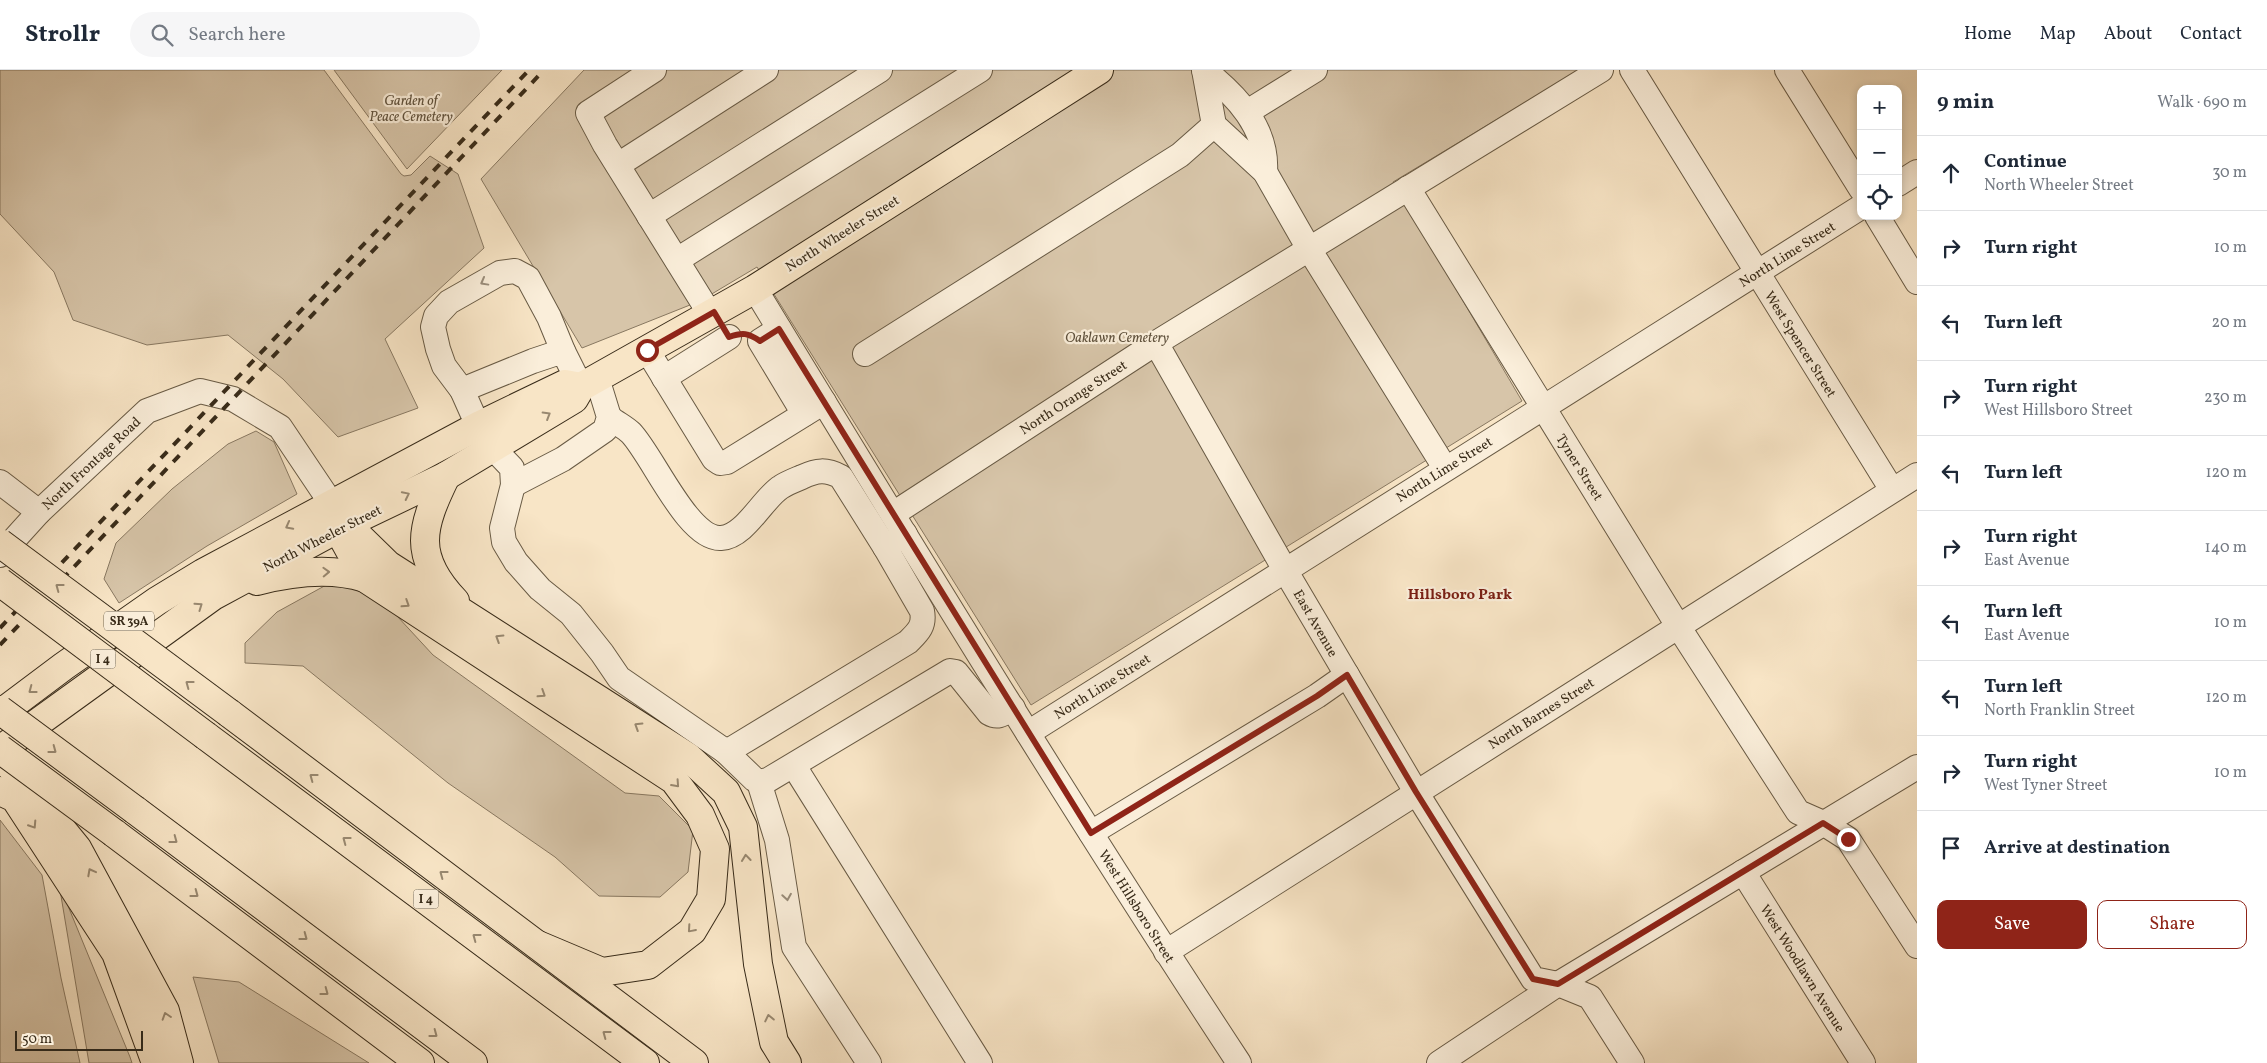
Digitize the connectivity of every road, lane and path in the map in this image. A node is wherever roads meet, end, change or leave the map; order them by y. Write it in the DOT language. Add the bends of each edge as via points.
graph roads {
  1 [pos="654,70"];
  2 [pos="766,70"];
  3 [pos="880,70"];
  4 [pos="980,70"];
  5 [pos="1099,70"];
  6 [pos="1204,70"];
  7 [pos="1315,70"];
  8 [pos="1601,70"];
  9 [pos="1632,70"];
  10 [pos="1787,70"];
  11 [pos="1251,118"];
  12 [pos="1214,125"];
  13 [pos="618,165"];
  14 [pos="1265,172"];
  15 [pos="1917,172"];
  16 [pos="1902,181"];
  17 [pos="1857,184"];
  18 [pos="1408,188"];
  19 [pos="1857,210"];
  20 [pos="650,216"];
  21 [pos="1879,220"];
  22 [pos="1309,249"];
  23 [pos="677,260"];
  24 [pos="1757,272"];
  25 [pos="1917,282"];
  26 [pos="754,289"];
  27 [pos="712,313"];
  28 [pos="769,335"];
  29 [pos="729,337"];
  30 [pos="1156,344"];
  31 [pos="647,350"];
  32 [pos="563,351"];
  33 [pos="865,354"];
  34 [pos="664,378"];
  35 [pos="595,380"];
  36 [pos="462,390"];
  37 [pos="824,402"];
  38 [pos="1543,406"];
  39 [pos="804,414"];
  40 [pos="609,417"];
  41 [pos="485,437"];
  42 [pos="1445,468"];
  43 [pos="1917,475"];
  44 [pos="446,476"];
  45 [pos="0,482"];
  46 [pos="513,485"];
  47 [pos="1892,490"];
  48 [pos="39,512"];
  49 [pos="339,514"];
  50 [pos="893,514"];
  51 [pos="905,534"];
  52 [pos="0,544"];
  53 [pos="885,547"];
  54 [pos="0,555"];
  55 [pos="1285,570"];
  56 [pos="366,578"];
  57 [pos="0,582"];
  58 [pos="226,588"];
  59 [pos="477,624"];
  60 [pos="1678,626"];
  61 [pos="1347,675"];
  62 [pos="1013,708"];
  63 [pos="0,710"];
  64 [pos="0,714"];
  65 [pos="1028,733"];
  66 [pos="0,751"];
  67 [pos="725,751"];
  68 [pos="794,766"];
  69 [pos="1917,766"];
  70 [pos="759,782"];
  71 [pos="5,790"];
  72 [pos="1416,792"];
  73 [pos="1823,823"];
  74 [pos="1091,833"];
  75 [pos="1743,872"];
  76 [pos="538,946"];
  77 [pos="1917,946"];
  78 [pos="1166,952"];
  79 [pos="1558,984"];
  80 [pos="156,1063"];
  81 [pos="180,1063"];
  82 [pos="420,1063"];
  83 [pos="473,1063"];
  84 [pos="645,1063"];
  85 [pos="694,1063"];
  86 [pos="787,1063"];
  87 [pos="868,1063"];
  88 [pos="980,1063"];
  89 [pos="1239,1063"];
  90 [pos="1439,1063"];
  91 [pos="1632,1063"];
  92 [pos="1863,1063"];
  1 -- 13 [label="street" via="588,113"];
  2 -- 13 [label="street"];
  3 -- 20 [label="street"];
  4 -- 23 [label="street"];
  5 -- 26 [label="main road, North Wheeler Street"];
  6 -- 11 [label="street" via="1230,91"];
  6 -- 12 [label="street"];
  7 -- 11 [label="street" via="1252,109"];
  8 -- 18 [label="street"];
  9 -- 24 [label="street, West Spencer Street"];
  10 -- 17 [label="street"];
  11 -- 14 [label="street" via="1266,157"];
  12 -- 14 [label="street"];
  12 -- 33 [label="street" via="1180,155"];
  13 -- 20 [label="street"];
  14 -- 22 [label="street"];
  15 -- 16 [label="street"];
  18 -- 22 [label="street, North Orange Street"];
  18 -- 38 [label="street, Tyner Street"];
  19 -- 24 [label="street, North Lime Street"];
  20 -- 23 [label="street"];
  21 -- 25 [label="street"];
  22 -- 30 [label="street, North Orange Street"];
  22 -- 42 [label="street"];
  23 -- 27 [label="street"];
  24 -- 38 [label="street, North Lime Street"];
  24 -- 47 [label="street, West Spencer Street"];
  26 -- 27 [label="main road, North Wheeler Street"];
  26 -- 28 [label="street, West Hillsboro Street"];
  27 -- 29 [label="street"];
  27 -- 31 [label="main road, North Wheeler Street"];
  28 -- 29 [label="street" via="741,333"];
  28 -- 37 [label="street, West Hillsboro Street"];
  28 -- 39 [label="street"];
  29 -- 34 [label="street"];
  30 -- 50 [label="street, North Orange Street"];
  30 -- 55 [label="street, East Avenue"];
  31 -- 34 [label="street"];
  31 -- 35 [label="main road, North Wheeler Street"];
  32 -- 35 [label="street"];
  32 -- 36 [label="street"];
  32 -- 36 [label="street, one-way" via="528,278 515,271 500,273 449,302 436,316 433,327 438,349 444,366"];
  34 -- 39 [label="street" via="714,459 720,463 727,462"];
  35 -- 40 [label="street"];
  35 -- 41 [label="main road, North Wheeler Street / SR 39A" via="574,399"];
  36 -- 41 [label="street"];
  37 -- 39 [label="street"];
  37 -- 50 [label="street, West Hillsboro Street"];
  38 -- 42 [label="street, North Lime Street"];
  38 -- 60 [label="street, Tyner Street"];
  40 -- 46 [label="street" via="605,430 542,471"];
  40 -- 53 [label="street" via="631,434 689,521 708,535 721,538 735,532 780,487 817,471 830,471 842,477"];
  41 -- 44 [label="main road, North Wheeler Street / SR 39A"];
  41 -- 46 [label="street" via="512,468"];
  41 -- 49 [label="main road, North Wheeler Street / SR 39A"];
  42 -- 55 [label="street, North Lime Street"];
  43 -- 47 [label="street, North Barnes Street"];
  49 -- 44 [label="main road, North Wheeler Street / SR 39A, one-way"];
  44 -- 59 [label="main road" via="430,508 425,531 426,550 439,584"];
  45 -- 48 [label="street"];
  46 -- 67 [label="street" via="502,528 504,542 516,562 540,589 571,614 619,678"];
  47 -- 60 [label="street, North Barnes Street"];
  48 -- 49 [label="street, North Frontage Road" via="147,411 200,391 233,399 280,427"];
  48 -- 54 [label="street, North Frontage Road"];
  49 -- 56 [label="main road" via="343,538"];
  49 -- 58 [label="main road, North Wheeler Street / SR 39A"];
  49 -- 59 [label="main road" via="388,565"];
  49 -- 64 [label="main road, North Wheeler Street / SR 39A, one-way" via="195,578 157,601"];
  50 -- 51 [label="street, West Hillsboro Street"];
  51 -- 53 [label="street"];
  51 -- 62 [label="street, West Hillsboro Street"];
  76 -- 52 [label="main road, one-way, bridge"];
  53 -- 67 [label="street" via="922,611 922,629 908,642"];
  55 -- 61 [label="street, East Avenue"];
  55 -- 65 [label="street, North Lime Street"];
  58 -- 56 [label="main road, one-way" via="298,573 342,571"];
  56 -- 76 [label="main road, one-way" via="674,780 700,815 715,849 711,899 692,931 648,965 602,972"];
  84 -- 57 [label="main road, I 4, one-way, bridge"];
  66 -- 58 [label="main road, North Wheeler Street / SR 39A, one-way"];
  86 -- 59 [label="main road, one-way" via="774,1042 758,964 743,827 726,792 688,757"];
  60 -- 72 [label="street, North Barnes Street"];
  60 -- 73 [label="street, Tyner Street" via="1798,812"];
  61 -- 72 [label="street, East Avenue"];
  61 -- 74 [label="street"];
  62 -- 65 [label="street, West Hillsboro Street"];
  62 -- 68 [label="street" via="994,716 956,672 950,671"];
  63 -- 83 [label="main road, one-way, bridge"];
  65 -- 74 [label="street, West Hillsboro Street"];
  81 -- 66 [label="main road, one-way" via="165,1011 77,848"];
  66 -- 82 [label="main road, one-way, bridge"];
  67 -- 70 [label="street"];
  68 -- 70 [label="street"];
  68 -- 88 [label="street"];
  69 -- 73 [label="street"];
  70 -- 87 [label="street, one-way" via="777,840 794,947"];
  71 -- 80 [label="main road, one-way" via="116,953"];
  72 -- 78 [label="street, North Barnes Street"];
  72 -- 79 [label="street, East Avenue" via="1533,979"];
  73 -- 75 [label="street"];
  73 -- 77 [label="street, Tyner Street" via="1848,839"];
  74 -- 78 [label="street, West Hillsboro Street"];
  75 -- 79 [label="street"];
  75 -- 92 [label="street, West Woodlawn Avenue"];
  76 -- 85 [label="main road"];
  78 -- 89 [label="street, West Hillsboro Street"];
  79 -- 90 [label="street"];
  79 -- 91 [label="street, East Avenue" via="1590,997"];
}
